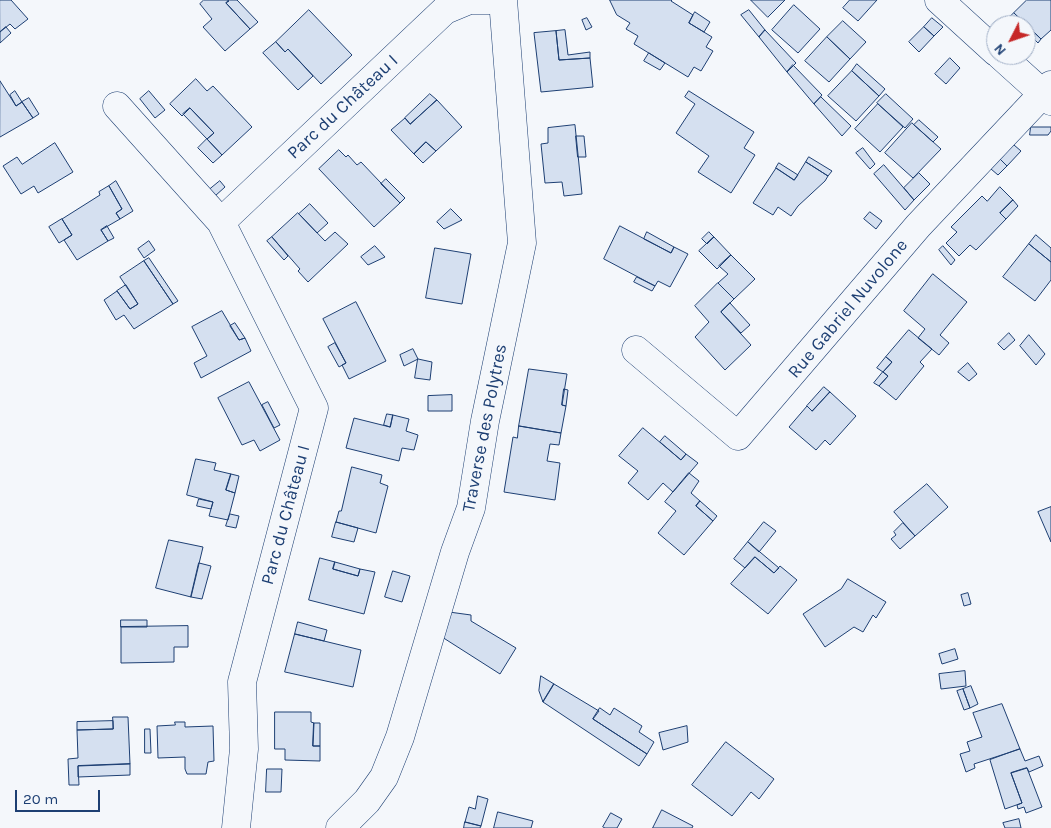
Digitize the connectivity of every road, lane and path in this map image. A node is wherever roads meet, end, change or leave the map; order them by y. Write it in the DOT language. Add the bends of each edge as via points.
graph roads {
  1 [pos="469,0"];
  2 [pos="496,0"];
  3 [pos="503,0"];
  4 [pos="939,0"];
  5 [pos="986,43"];
  6 [pos="1012,65"];
  7 [pos="1048,94"];
  8 [pos="117,106"];
  9 [pos="221,222"];
  10 [pos="636,350"];
  11 [pos="236,828"];
  12 [pos="340,828"];
  1 -- 2 [label="street"];
  1 -- 9 [label="street, Parc du Château I" via="445,10"];
  3 -- 12 [label="street, Traverse des Polytres" via="522,243 485,421 471,508 400,737 384,777 367,801"];
  4 -- 5 [label="street"];
  6 -- 7 [label="street"];
  7 -- 10 [label="street, Rue Gabriel Nuvolone" via="918,226 738,436"];
  8 -- 9 [label="street, Parc du Château I"];
  9 -- 11 [label="street, Parc du Château I" via="314,408 242,682 244,748"];
}
